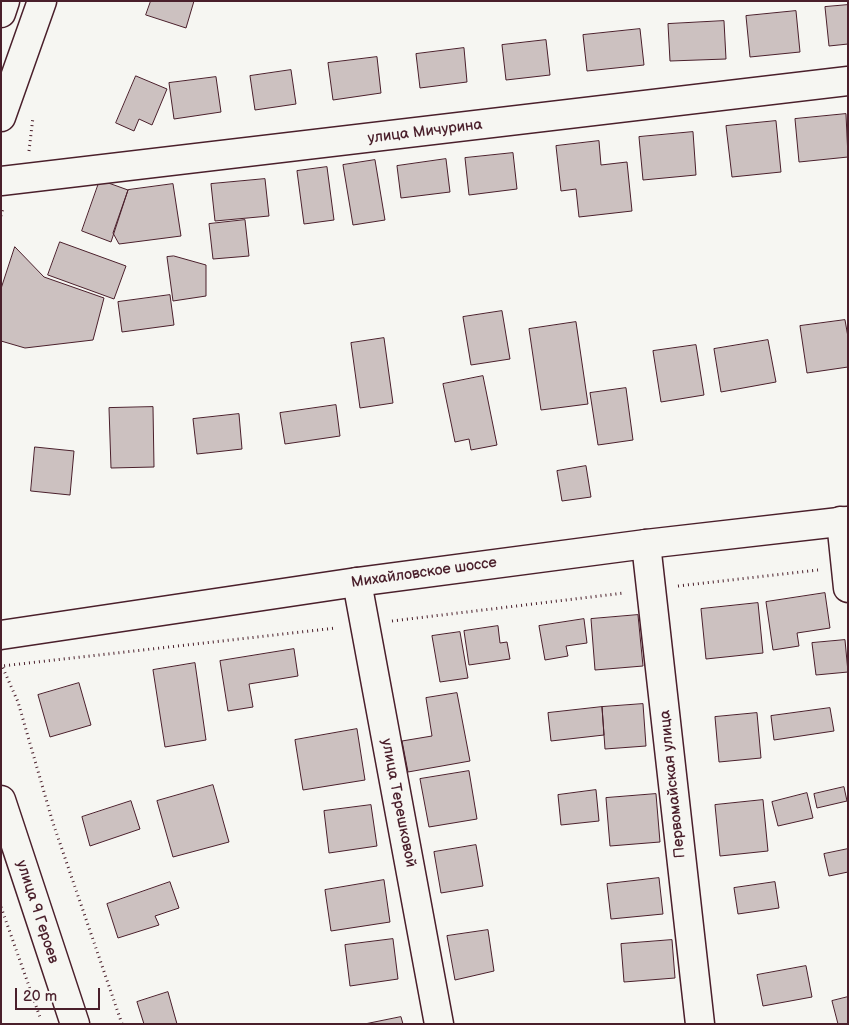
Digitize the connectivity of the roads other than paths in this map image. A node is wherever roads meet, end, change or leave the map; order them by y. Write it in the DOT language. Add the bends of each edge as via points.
graph roads {
  1 [pos="5,1"];
  2 [pos="42,1"];
  3 [pos="1,13"];
  4 [pos="848,81"];
  5 [pos="1,117"];
  6 [pos="11,180"];
  7 [pos="844,521"];
  8 [pos="646,544"];
  9 [pos="847,577"];
  10 [pos="357,582"];
  11 [pos="1,635"];
  12 [pos="1,800"];
  13 [pos="75,1024"];
  14 [pos="439,1024"];
  15 [pos="700,1024"];
  1 -- 3 [label="street"];
  2 -- 5 [label="street"];
  4 -- 6 [label="street, улица Мичурина"];
  7 -- 8 [label="street, Михайловское шоссе"];
  7 -- 9 [label="street"];
  8 -- 10 [label="street, Михайловское шоссе"];
  8 -- 15 [label="street, Первомайская улица"];
  10 -- 11 [label="street, Михайловское шоссе"];
  10 -- 14 [label="street, улица Терешковой"];
  12 -- 13 [label="street, улица 9 Героев"];
}
